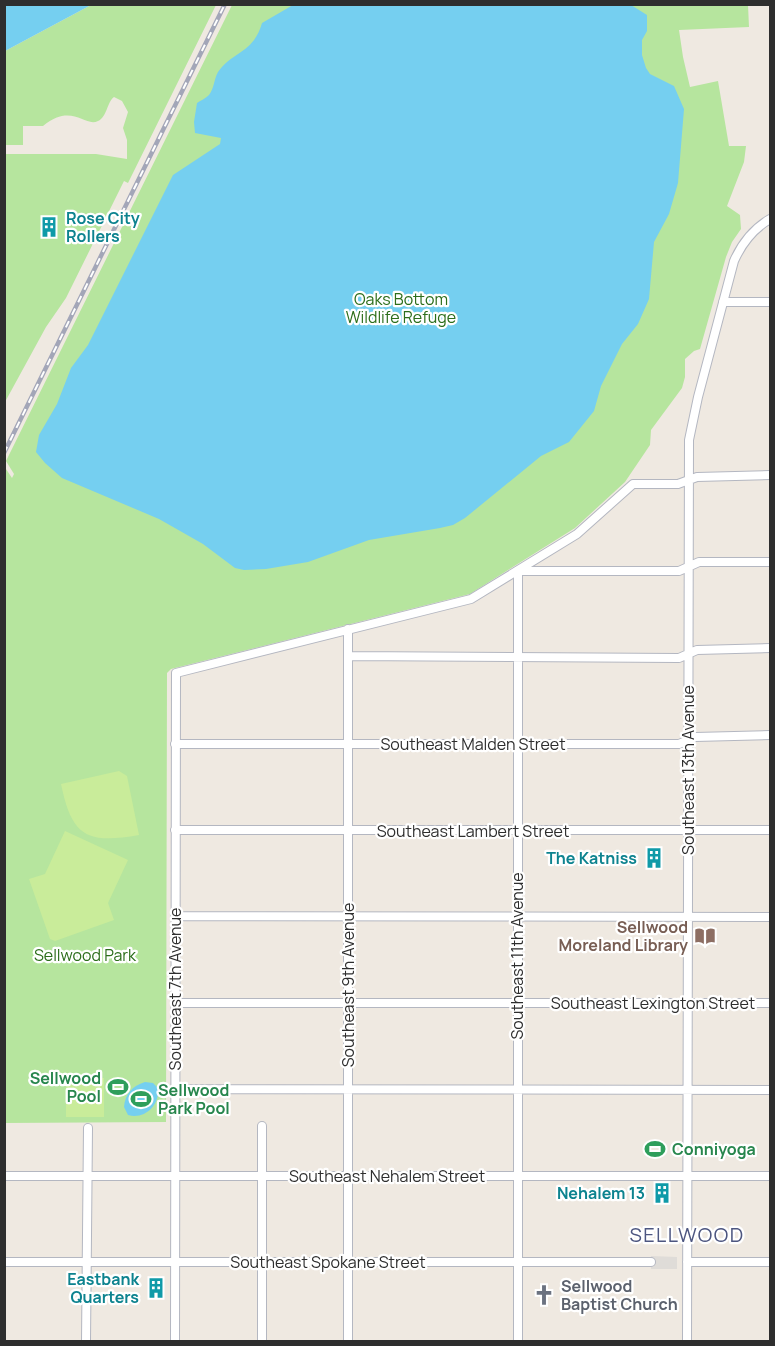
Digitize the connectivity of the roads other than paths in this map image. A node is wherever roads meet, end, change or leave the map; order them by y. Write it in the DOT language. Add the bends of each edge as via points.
graph roads {
  1 [pos="771,219"];
  2 [pos="723,302"];
  3 [pos="771,302"];
  4 [pos="771,475"];
  5 [pos="688,481"];
  6 [pos="771,562"];
  7 [pos="688,567"];
  8 [pos="518,570"];
  9 [pos="348,629"];
  10 [pos="771,648"];
  11 [pos="688,654"];
  12 [pos="348,656"];
  13 [pos="518,657"];
  14 [pos="771,735"];
  15 [pos="688,740"];
  16 [pos="175,744"];
  17 [pos="348,744"];
  18 [pos="517,744"];
  19 [pos="175,830"];
  20 [pos="348,830"];
  21 [pos="771,830"];
  22 [pos="517,831"];
  23 [pos="688,831"];
  24 [pos="175,916"];
  25 [pos="348,916"];
  26 [pos="517,916"];
  27 [pos="687,917"];
  28 [pos="771,917"];
  29 [pos="175,1003"];
  30 [pos="349,1003"];
  31 [pos="518,1003"];
  32 [pos="771,1003"];
  33 [pos="687,1004"];
  34 [pos="175,1089"];
  35 [pos="348,1089"];
  36 [pos="516,1089"];
  37 [pos="687,1090"];
  38 [pos="771,1090"];
  39 [pos="262,1126"];
  40 [pos="88,1128"];
  41 [pos="175,1175"];
  42 [pos="4,1176"];
  43 [pos="88,1176"];
  44 [pos="262,1176"];
  45 [pos="348,1176"];
  46 [pos="517,1176"];
  47 [pos="687,1176"];
  48 [pos="771,1176"];
  49 [pos="4,1262"];
  50 [pos="88,1262"];
  51 [pos="175,1262"];
  52 [pos="261,1262"];
  53 [pos="347,1262"];
  54 [pos="517,1262"];
  55 [pos="651,1262"];
  56 [pos="687,1262"];
  57 [pos="771,1262"];
  58 [pos="86,1341"];
  59 [pos="175,1341"];
  60 [pos="262,1341"];
  61 [pos="348,1341"];
  62 [pos="518,1341"];
  63 [pos="687,1341"];
  1 -- 2 [label="street, Southeast 13th Avenue" via="759,225 740,249"];
  2 -- 3 [label="street"];
  2 -- 5 [label="street, Southeast 13th Avenue" via="692,420"];
  4 -- 5 [label="street" via="697,477"];
  5 -- 7 [label="street, Southeast 13th Avenue"];
  5 -- 8 [label="street" via="632,485 577,534"];
  6 -- 7 [label="street" via="699,562"];
  7 -- 8 [label="street" via="679,571"];
  7 -- 11 [label="street, Southeast 13th Avenue"];
  8 -- 9 [label="street" via="471,599"];
  8 -- 13 [label="street, Southeast 11th Avenue"];
  9 -- 12 [label="street, Southeast 9th Avenue"];
  9 -- 16 [label="street, Southeast 7th Avenue" via="176,673"];
  10 -- 11 [label="street" via="697,650"];
  11 -- 13 [label="street" via="679,658"];
  11 -- 15 [label="street, Southeast 13th Avenue"];
  12 -- 13 [label="street"];
  12 -- 17 [label="street, Southeast 9th Avenue"];
  13 -- 18 [label="street, Southeast 11th Avenue"];
  14 -- 15 [label="street, Southeast Malden Street"];
  15 -- 18 [label="street, Southeast Malden Street" via="679,744"];
  15 -- 23 [label="street, Southeast 13th Avenue"];
  16 -- 17 [label="street, Southeast Malden Street"];
  16 -- 19 [label="street, Southeast 7th Avenue"];
  17 -- 18 [label="street, Southeast Malden Street"];
  17 -- 20 [label="street, Southeast 9th Avenue"];
  18 -- 22 [label="street, Southeast 11th Avenue"];
  19 -- 20 [label="street, Southeast Lambert Street"];
  19 -- 24 [label="street, Southeast 7th Avenue"];
  20 -- 22 [label="street, Southeast Lambert Street"];
  20 -- 25 [label="street, Southeast 9th Avenue"];
  21 -- 23 [label="street, Southeast Lambert Street"];
  22 -- 23 [label="street, Southeast Lambert Street"];
  22 -- 26 [label="street, Southeast 11th Avenue"];
  23 -- 27 [label="street, Southeast 13th Avenue"];
  24 -- 25 [label="street"];
  24 -- 29 [label="street, Southeast 7th Avenue"];
  25 -- 26 [label="street"];
  25 -- 30 [label="street, Southeast 9th Avenue"];
  26 -- 27 [label="street"];
  26 -- 31 [label="street, Southeast 11th Avenue"];
  27 -- 28 [label="street"];
  27 -- 33 [label="street, Southeast 13th Avenue"];
  29 -- 30 [label="street, Southeast Lexington Street"];
  29 -- 34 [label="street, Southeast 7th Avenue"];
  30 -- 31 [label="street, Southeast Lexington Street"];
  30 -- 35 [label="street, Southeast 9th Avenue"];
  31 -- 33 [label="street, Southeast Lexington Street"];
  31 -- 36 [label="street, Southeast 11th Avenue"];
  32 -- 33 [label="street, Southeast Lexington Street"];
  33 -- 37 [label="street, Southeast 13th Avenue"];
  34 -- 35 [label="street"];
  34 -- 41 [label="street, Southeast 7th Avenue"];
  35 -- 36 [label="street"];
  35 -- 45 [label="street, Southeast 9th Avenue"];
  36 -- 37 [label="street"];
  36 -- 46 [label="street, Southeast 11th Avenue"];
  37 -- 38 [label="street"];
  37 -- 47 [label="street, Southeast 13th Avenue"];
  39 -- 44 [label="street"];
  40 -- 43 [label="street"];
  41 -- 43 [label="street, Southeast Nehalem Street"];
  41 -- 44 [label="street, Southeast Nehalem Street"];
  41 -- 51 [label="street, Southeast 7th Avenue"];
  42 -- 43 [label="street, Southeast Nehalem Street"];
  43 -- 50 [label="street"];
  44 -- 45 [label="street, Southeast Nehalem Street"];
  44 -- 52 [label="street"];
  45 -- 46 [label="street, Southeast Nehalem Street"];
  45 -- 53 [label="street, Southeast 9th Avenue"];
  46 -- 47 [label="street, Southeast Nehalem Street"];
  46 -- 54 [label="street, Southeast 11th Avenue"];
  47 -- 48 [label="street, Southeast Nehalem Street"];
  47 -- 56 [label="street, Southeast 13th Avenue"];
  49 -- 50 [label="street, Southeast Spokane Street"];
  50 -- 51 [label="street, Southeast Spokane Street"];
  50 -- 58 [label="street"];
  51 -- 52 [label="street, Southeast Spokane Street"];
  51 -- 59 [label="street, Southeast 7th Avenue"];
  52 -- 53 [label="street, Southeast Spokane Street"];
  52 -- 60 [label="street"];
  53 -- 54 [label="street, Southeast Spokane Street"];
  53 -- 61 [label="street, Southeast 9th Avenue"];
  54 -- 55 [label="street, Southeast Spokane Street"];
  54 -- 62 [label="street, Southeast 11th Avenue"];
  56 -- 57 [label="street"];
  56 -- 63 [label="street, Southeast 13th Avenue"];
}
